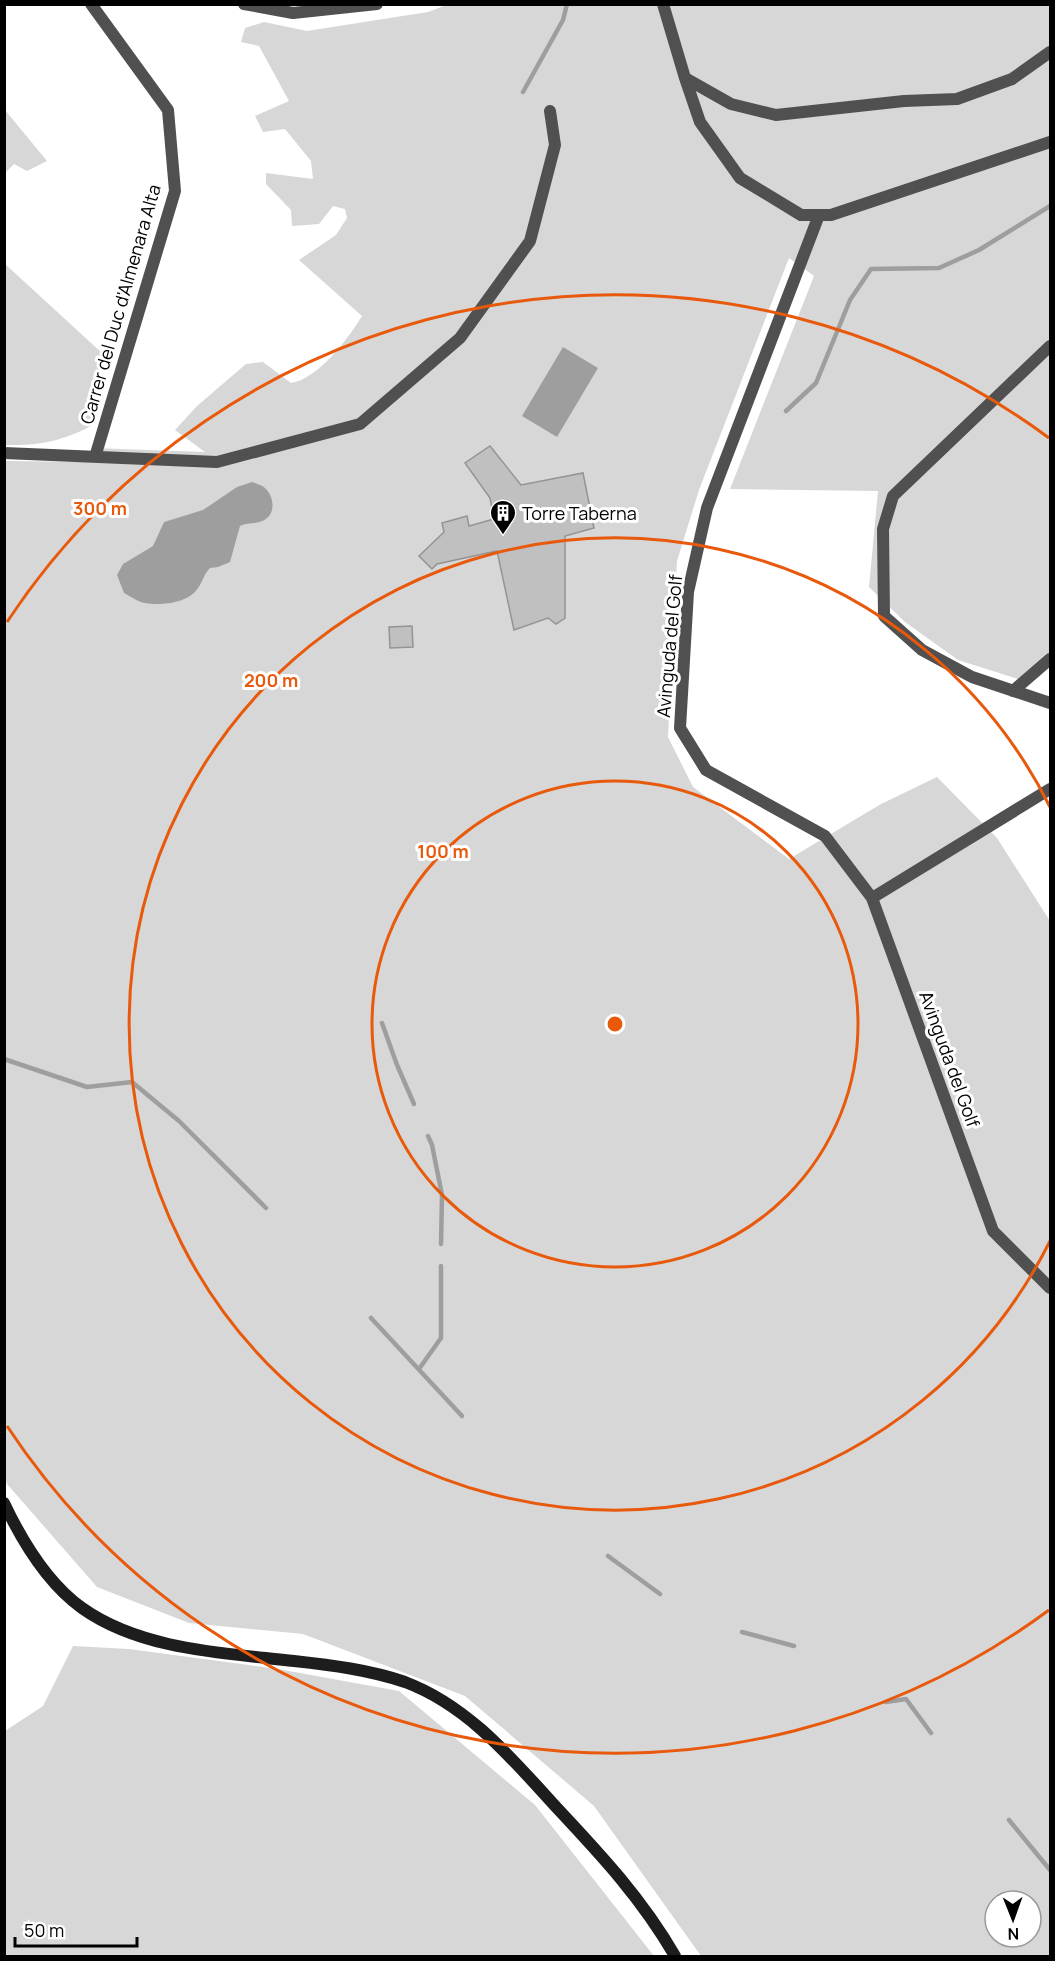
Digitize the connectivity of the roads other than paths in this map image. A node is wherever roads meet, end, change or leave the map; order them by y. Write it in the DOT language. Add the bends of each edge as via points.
graph roads {
  1 [pos="91,4"];
  2 [pos="244,4"];
  3 [pos="377,4"];
  4 [pos="663,4"];
  5 [pos="1050,52"];
  6 [pos="685,78"];
  7 [pos="550,111"];
  8 [pos="1050,142"];
  9 [pos="819,215"];
  10 [pos="1050,346"];
  11 [pos="4,453"];
  12 [pos="95,457"];
  13 [pos="1050,659"];
  14 [pos="1013,691"];
  15 [pos="1050,703"];
  16 [pos="1050,789"];
  17 [pos="872,898"];
  18 [pos="1050,1288"];
  19 [pos="4,1503"];
  20 [pos="675,1956"];
  1 -- 12 [label="street, Carrer del Duc d'Almenara Alta" via="168,110 175,191"];
  2 -- 3 [label="street" via="293,13"];
  4 -- 6 [label="street"];
  5 -- 6 [label="street" via="1012,79 957,99 776,115 731,104"];
  6 -- 9 [label="street" via="700,122 740,178 801,215"];
  7 -- 12 [label="street" via="555,145 530,241 460,338 360,424 217,462"];
  8 -- 9 [label="street" via="831,215"];
  9 -- 17 [label="street, Avinguda del Golf" via="707,508 688,592 680,728 706,770 825,836"];
  10 -- 14 [label="street" via="893,496 883,529 884,616 922,650 972,677"];
  11 -- 12 [label="street"];
  13 -- 14 [label="street"];
  14 -- 15 [label="street"];
  16 -- 17 [label="street"];
  17 -- 18 [label="street, Avinguda del Golf" via="993,1231"];
  19 -- 20 [label="main road" via="54,1581 80,1607 131,1635 175,1645 372,1673 427,1693 476,1724 630,1888"];
}
